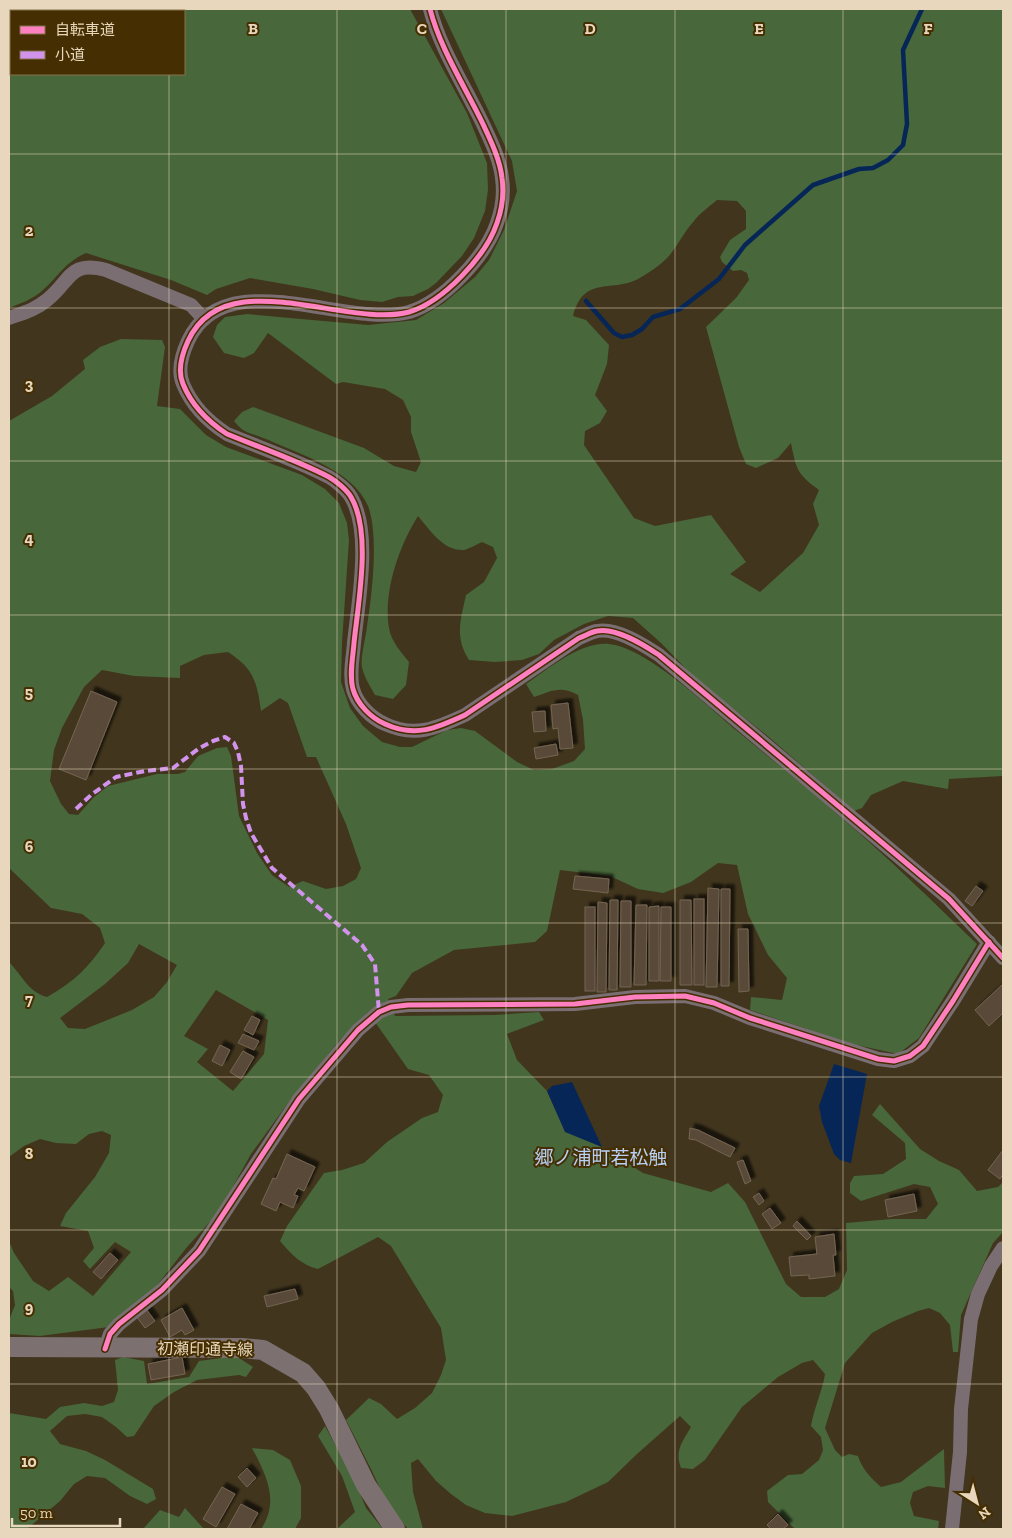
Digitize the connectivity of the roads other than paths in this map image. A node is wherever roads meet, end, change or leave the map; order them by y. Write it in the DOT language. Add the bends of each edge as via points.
graph roads {
  1 [pos="430,9"];
  2 [pos="9,318"];
  3 [pos="204,318"];
  4 [pos="989,942"];
  5 [pos="1003,958"];
  6 [pos="1003,1248"];
  7 [pos="9,1347"];
  8 [pos="105,1349"];
  9 [pos="395,1529"];
  10 [pos="952,1529"];
  1 -- 3 [label="street" via="435,29 488,135 502,178 503,198 487,245 465,273 438,297 411,311 390,315 357,313 272,301 249,301 228,304"];
  2 -- 3 [label="street" via="33,311 49,299 73,272 94,266 192,305"];
  3 -- 4 [label="street" via="182,354 181,380 196,408 227,434 330,478 350,494 357,508 362,526 362,568 352,668 353,689 374,719 408,732 438,727 465,715 579,638 598,630 628,637 659,655 838,806 949,900"];
  4 -- 5 [label="street"];
  4 -- 8 [label="street" via="923,1046 910,1056 894,1061 878,1059 685,996 635,997 575,1004 408,1005 378,1012 358,1030 299,1099 199,1251 162,1290 118,1324"];
  6 -- 10 [label="street" via="978,1294 971,1319"];
  7 -- 8 [label="main road, 初瀬印通寺線"];
  8 -- 9 [label="main road, 初瀬印通寺線" via="262,1350 303,1373 329,1409 366,1485"];
}
